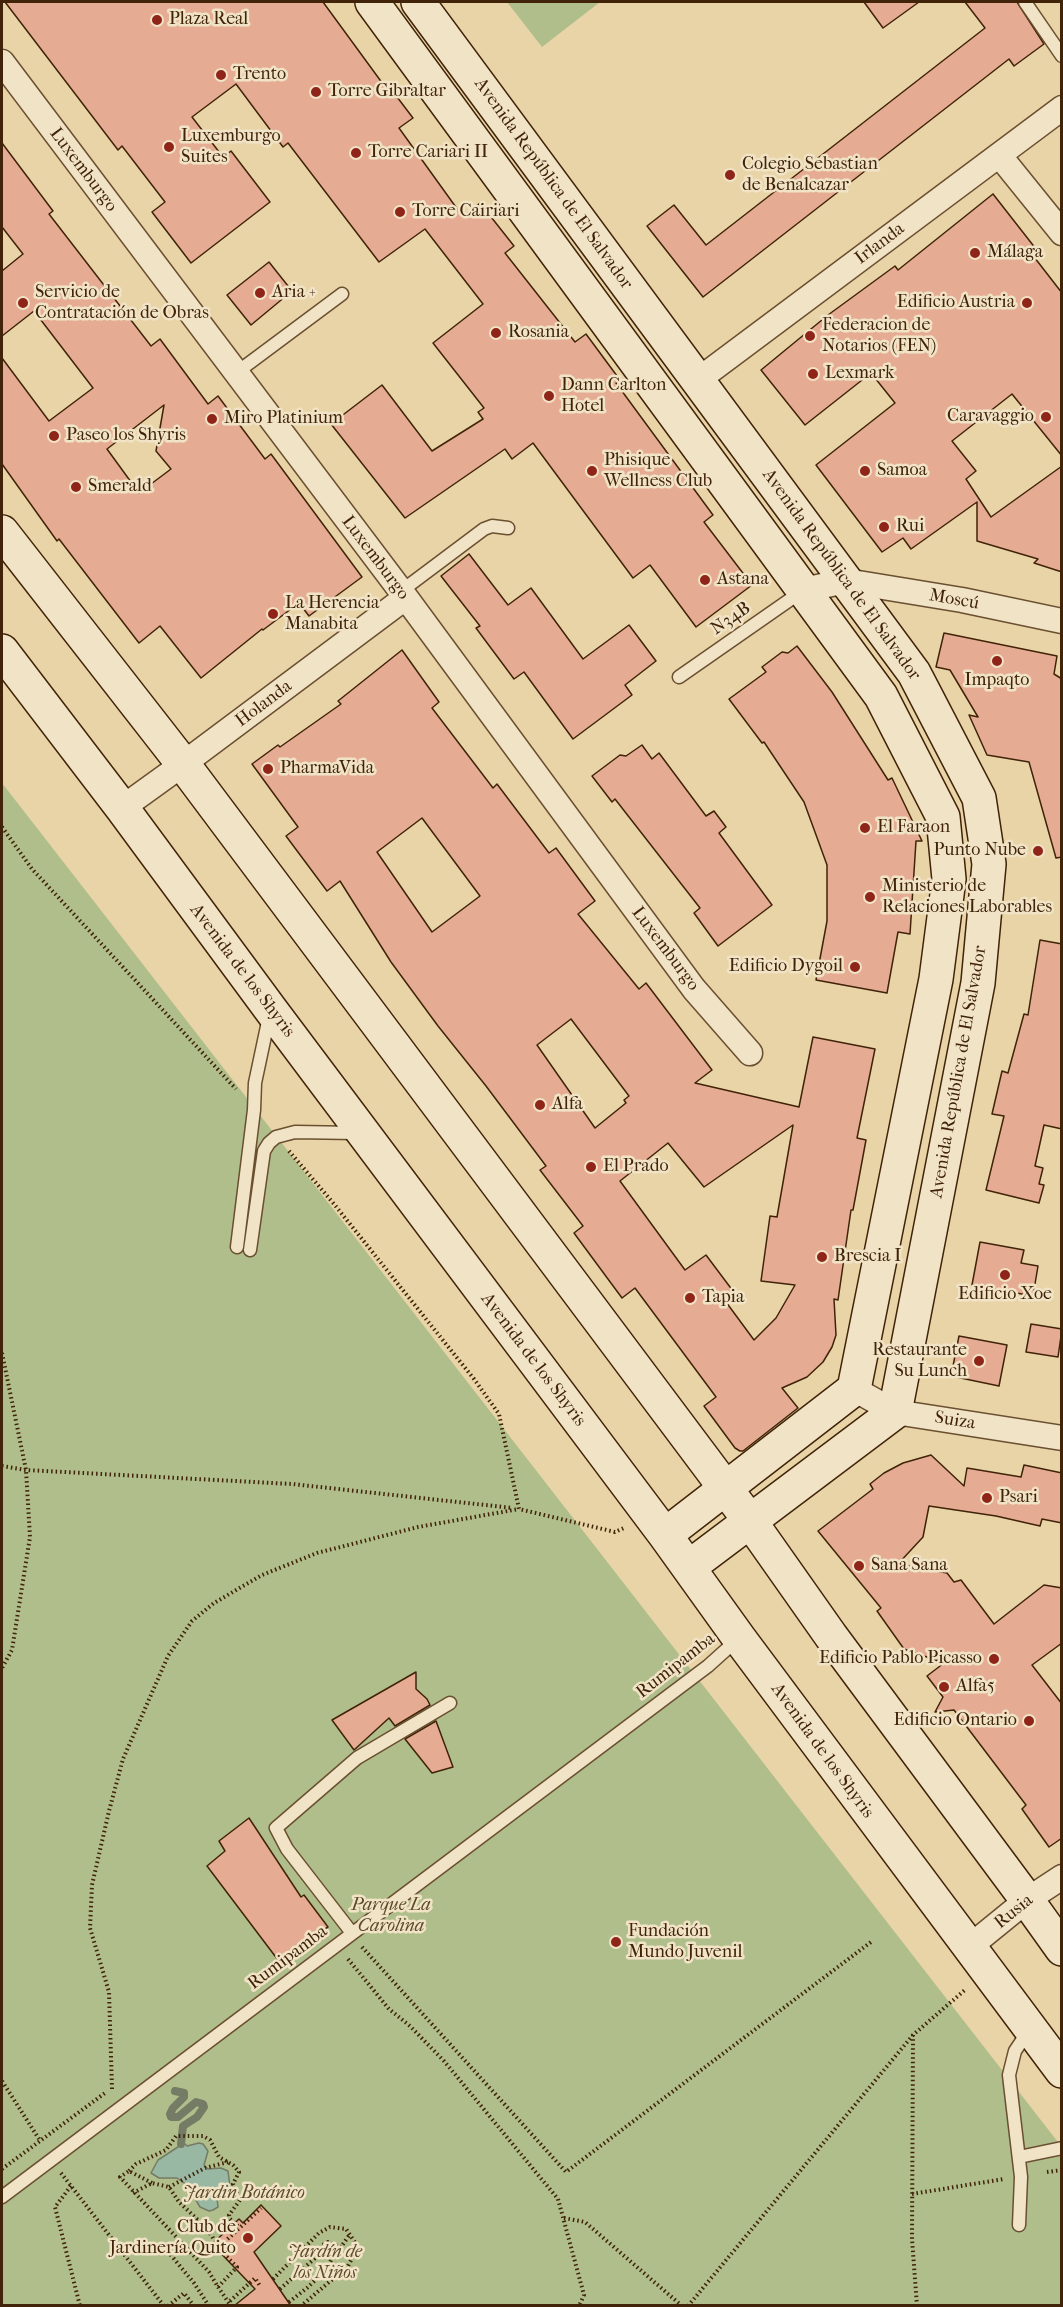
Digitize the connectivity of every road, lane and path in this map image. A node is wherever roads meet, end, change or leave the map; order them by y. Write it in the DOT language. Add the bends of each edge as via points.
graph roads {
  1 [pos="372,2"];
  2 [pos="418,2"];
  3 [pos="1025,2"];
  4 [pos="1062,56"];
  5 [pos="2,63"];
  6 [pos="1062,108"];
  7 [pos="999,155"];
  8 [pos="1062,233"];
  9 [pos="342,294"];
  10 [pos="236,373"];
  11 [pos="698,380"];
  12 [pos="508,528"];
  13 [pos="2,532"];
  14 [pos="846,581"];
  15 [pos="803,590"];
  16 [pos="403,595"];
  17 [pos="1062,621"];
  18 [pos="2,651"];
  19 [pos="679,677"];
  20 [pos="183,764"];
  21 [pos="122,808"];
  22 [pos="2,827"];
  23 [pos="271,1010"];
  24 [pos="750,1053"];
  25 [pos="238,1092"];
  26 [pos="364,1134"];
  27 [pos="276,1137"];
  28 [pos="237,1247"];
  29 [pos="250,1250"];
  30 [pos="2,1353"];
  31 [pos="854,1389"];
  32 [pos="896,1412"];
  33 [pos="1062,1438"];
  34 [pos="2,1466"];
  35 [pos="26,1470"];
  36 [pos="724,1489"];
  37 [pos="519,1509"];
  38 [pos="750,1521"];
  39 [pos="627,1526"];
  40 [pos="665,1535"];
  41 [pos="689,1567"];
  42 [pos="739,1638"];
  43 [pos="2,1668"];
  44 [pos="450,1703"];
  45 [pos="1062,1877"];
  46 [pos="1027,1900"];
  47 [pos="352,1933"];
  48 [pos="871,1942"];
  49 [pos="336,1945"];
  50 [pos="360,1945"];
  51 [pos="968,1948"];
  52 [pos="1062,1949"];
  53 [pos="966,1989"];
  54 [pos="1030,2029"];
  55 [pos="913,2035"];
  56 [pos="1062,2071"];
  57 [pos="2,2081"];
  58 [pos="111,2089"];
  59 [pos="1062,2148"];
  60 [pos="1019,2157"];
  61 [pos="51,2160"];
  62 [pos="228,2162"];
  63 [pos="129,2171"];
  64 [pos="1009,2178"];
  65 [pos="152,2183"];
  66 [pos="71,2186"];
  67 [pos="169,2187"];
  68 [pos="133,2193"];
  69 [pos="912,2194"];
  70 [pos="2,2197"];
  71 [pos="261,2208"];
  72 [pos="564,2218"];
  73 [pos="199,2221"];
  74 [pos="1019,2225"];
  75 [pos="240,2228"];
  76 [pos="186,2229"];
  77 [pos="350,2234"];
  78 [pos="184,2244"];
  79 [pos="218,2248"];
  80 [pos="321,2253"];
  81 [pos="273,2279"];
  82 [pos="260,2286"];
  83 [pos="218,2287"];
  84 [pos="280,2289"];
  85 [pos="289,2302"];
  86 [pos="231,2303"];
  87 [pos="80,2306"];
  88 [pos="166,2306"];
  89 [pos="194,2306"];
  90 [pos="209,2306"];
  91 [pos="301,2306"];
  92 [pos="579,2306"];
  93 [pos="682,2306"];
  94 [pos="688,2306"];
  95 [pos="917,2306"];
  1 -- 15 [label="street, Avenida República de El Salvador"];
  2 -- 11 [label="street, Avenida República de El Salvador"];
  3 -- 4 [label="lane"];
  5 -- 10 [label="street, Luxemburgo"];
  6 -- 7 [label="street, Irlanda"];
  7 -- 8 [label="street"];
  7 -- 11 [label="street, Irlanda"];
  9 -- 10 [label="lane"];
  10 -- 16 [label="street, Luxemburgo"];
  11 -- 14 [label="street, Avenida República de El Salvador"];
  12 -- 16 [label="lane" via="492,526 484,530"];
  13 -- 20 [label="street"];
  14 -- 15 [label="street"];
  14 -- 17 [label="street, Moscú"];
  14 -- 32 [label="street, Avenida República de El Salvador" via="914,673 979,798 989,864 978,983"];
  15 -- 19 [label="lane, N34B"];
  15 -- 31 [label="street, Avenida República de El Salvador" via="881,696 943,817 949,879 936,979"];
  16 -- 20 [label="street, Holanda"];
  16 -- 24 [label="street, Luxemburgo" via="694,989"];
  18 -- 21 [label="street, Avenida de los Shyris"];
  20 -- 21 [label="street, Holanda"];
  20 -- 36 [label="street"];
  21 -- 23 [label="street, Avenida de los Shyris"];
  22 -- 25 [label="path" via="32,870"];
  23 -- 26 [label="street, Avenida de los Shyris"];
  23 -- 28 [label="lane" via="255,1083"];
  26 -- 27 [label="lane" via="315,1131"];
  26 -- 40 [label="street, Avenida de los Shyris"];
  27 -- 29 [label="lane" via="264,1151"];
  27 -- 37 [label="path" via="334,1204 499,1414"];
  30 -- 35 [label="path"];
  31 -- 32 [label="street, Suiza"];
  31 -- 36 [label="street"];
  32 -- 33 [label="street, Suiza"];
  32 -- 38 [label="street"];
  34 -- 35 [label="path"];
  35 -- 37 [label="path" via="292,1484"];
  35 -- 43 [label="path" via="30,1537 12,1650"];
  36 -- 38 [label="street"];
  36 -- 40 [label="street"];
  37 -- 39 [label="path" via="615,1532"];
  37 -- 58 [label="path" via="418,1527 317,1553 262,1575 214,1602 192,1621 168,1656 123,1759 92,1885 90,1928 109,1992"];
  38 -- 41 [label="street"];
  38 -- 46 [label="street"];
  40 -- 41 [label="street, Avenida de los Shyris"];
  41 -- 42 [label="street, Avenida de los Shyris"];
  42 -- 47 [label="lane, Rumipamba" via="708,1666"];
  42 -- 51 [label="street, Avenida de los Shyris"];
  44 -- 47 [label="lane" via="357,1758 276,1828 287,1849"];
  45 -- 46 [label="street, Rusia"];
  46 -- 51 [label="street, Rusia"];
  46 -- 52 [label="street"];
  47 -- 49 [label="lane, Rumipamba"];
  48 -- 50 [label="path" via="566,2172"];
  49 -- 61 [label="lane, Rumipamba"];
  49 -- 72 [label="path" via="389,2009 444,2061 539,2174 558,2199"];
  51 -- 54 [label="street, Avenida de los Shyris"];
  53 -- 55 [label="path"];
  54 -- 56 [label="street, Avenida de los Shyris"];
  54 -- 60 [label="lane" via="1015,2050 1009,2074"];
  55 -- 69 [label="path"];
  55 -- 94 [label="path"];
  57 -- 61 [label="path"];
  59 -- 60 [label="lane"];
  60 -- 74 [label="lane"];
  61 -- 66 [label="path"];
  61 -- 70 [label="lane, Rumipamba"];
  62 -- 63 [label="path" via="215,2152 210,2140 186,2135 176,2136 166,2150"];
  62 -- 67 [label="path" via="205,2168"];
  62 -- 75 [label="path" via="239,2172 233,2184 240,2200 229,2215"];
  63 -- 65 [label="path"];
  63 -- 68 [label="path" via="120,2177"];
  64 -- 69 [label="path"];
  65 -- 67 [label="path"];
  65 -- 68 [label="path"];
  66 -- 87 [label="path" via="55,2207"];
  66 -- 88 [label="path"];
  67 -- 73 [label="path"];
  68 -- 78 [label="path"];
  69 -- 95 [label="path"];
  71 -- 75 [label="path"];
  72 -- 92 [label="path" via="584,2295"];
  72 -- 93 [label="path" via="585,2222"];
  73 -- 76 [label="path"];
  73 -- 79 [label="path"];
  75 -- 79 [label="path"];
  77 -- 80 [label="path" via="341,2247 328,2242"];
  77 -- 81 [label="path" via="346,2229 330,2227 319,2232"];
  77 -- 91 [label="path" via="358,2247 348,2266"];
  78 -- 83 [label="path"];
  78 -- 90 [label="path" via="170,2254"];
  79 -- 83 [label="path" via="237,2267"];
  80 -- 84 [label="path"];
  80 -- 85 [label="path" via="331,2260 327,2269"];
  82 -- 86 [label="path" via="255,2277"];
  83 -- 86 [label="path"];
  88 -- 89 [label="path" via="184,2293"];
}
